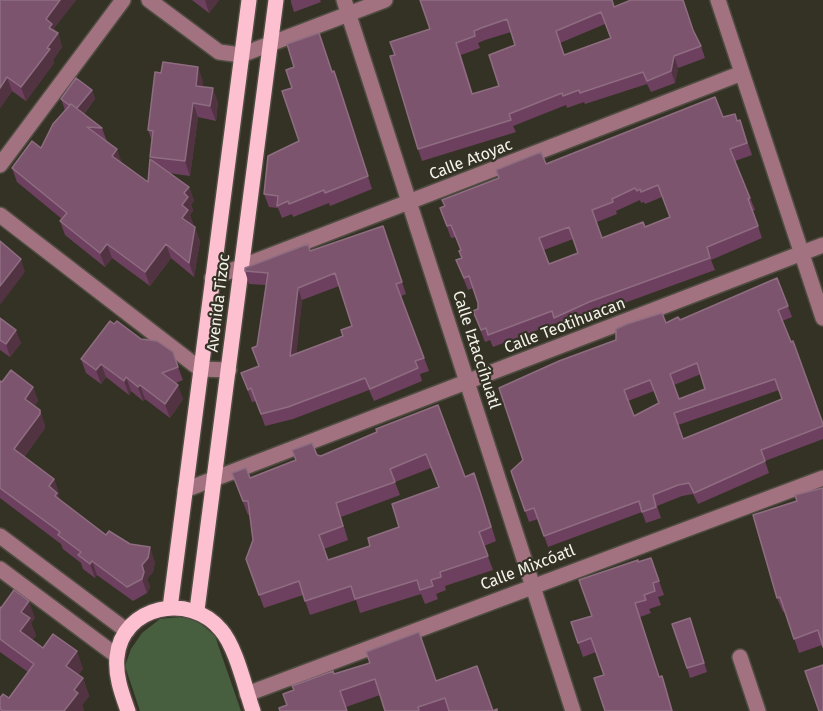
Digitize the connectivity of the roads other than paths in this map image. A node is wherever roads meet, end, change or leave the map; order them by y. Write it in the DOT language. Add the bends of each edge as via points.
graph roads {
  1 [pos="123,0"];
  2 [pos="149,0"];
  3 [pos="249,0"];
  4 [pos="276,0"];
  5 [pos="385,0"];
  6 [pos="718,0"];
  7 [pos="346,7"];
  8 [pos="270,44"];
  9 [pos="241,55"];
  10 [pos="742,73"];
  11 [pos="0,165"];
  12 [pos="409,203"];
  13 [pos="0,215"];
  14 [pos="823,245"];
  15 [pos="802,254"];
  16 [pos="242,267"];
  17 [pos="212,278"];
  18 [pos="823,318"];
  19 [pos="200,369"];
  20 [pos="229,369"];
  21 [pos="468,382"];
  22 [pos="823,477"];
  23 [pos="215,479"];
  24 [pos="185,490"];
  25 [pos="0,536"];
  26 [pos="0,569"];
  27 [pos="534,585"];
  28 [pos="170,608"];
  29 [pos="197,610"];
  30 [pos="127,631"];
  31 [pos="117,656"];
  32 [pos="740,657"];
  33 [pos="247,694"];
  34 [pos="128,711"];
  35 [pos="253,711"];
  36 [pos="573,711"];
  37 [pos="758,711"];
  1 -- 11 [label="street"];
  2 -- 9 [label="street" via="219,52"];
  3 -- 9 [label="main road, Avenida Tizoc"];
  4 -- 8 [label="main road, Avenida Tizoc"];
  5 -- 7 [label="street"];
  6 -- 10 [label="street"];
  7 -- 8 [label="street"];
  7 -- 12 [label="street, Calle Iztaccíhuatl"];
  8 -- 9 [label="street"];
  8 -- 16 [label="main road, Avenida Tizoc"];
  9 -- 17 [label="main road, Avenida Tizoc"];
  10 -- 12 [label="street, Calle Atoyac"];
  10 -- 15 [label="street"];
  12 -- 16 [label="street, Calle Atoyac"];
  12 -- 21 [label="street, Calle Iztaccíhuatl"];
  13 -- 19 [label="street"];
  14 -- 15 [label="street, Calle Teotihuacan"];
  15 -- 18 [label="street"];
  15 -- 21 [label="street, Calle Teotihuacan"];
  16 -- 17 [label="street, Calle Atoyac"];
  16 -- 20 [label="main road, Avenida Tizoc"];
  17 -- 19 [label="main road, Avenida Tizoc"];
  19 -- 20 [label="street"];
  19 -- 24 [label="main road, Avenida Tizoc"];
  20 -- 23 [label="main road, Avenida Tizoc"];
  21 -- 23 [label="street, Calle Teotihuacan"];
  21 -- 27 [label="street, Calle Iztaccíhuatl"];
  22 -- 27 [label="street, Calle Mixcóatl"];
  23 -- 24 [label="street, Calle Teotihuacan"];
  23 -- 29 [label="main road, Avenida Tizoc"];
  24 -- 28 [label="main road, Avenida Tizoc"];
  25 -- 30 [label="street"];
  26 -- 31 [label="street"];
  27 -- 33 [label="street, Calle Mixcóatl"];
  27 -- 36 [label="street, Calle Iztaccíhuatl"];
  28 -- 29 [label="main road"];
  28 -- 30 [label="main road" via="155,610"];
  29 -- 33 [label="main road" via="223,632"];
  30 -- 31 [label="main road"];
  31 -- 34 [label="main road" via="116,673"];
  32 -- 37 [label="street"];
  33 -- 35 [label="main road"];
}
